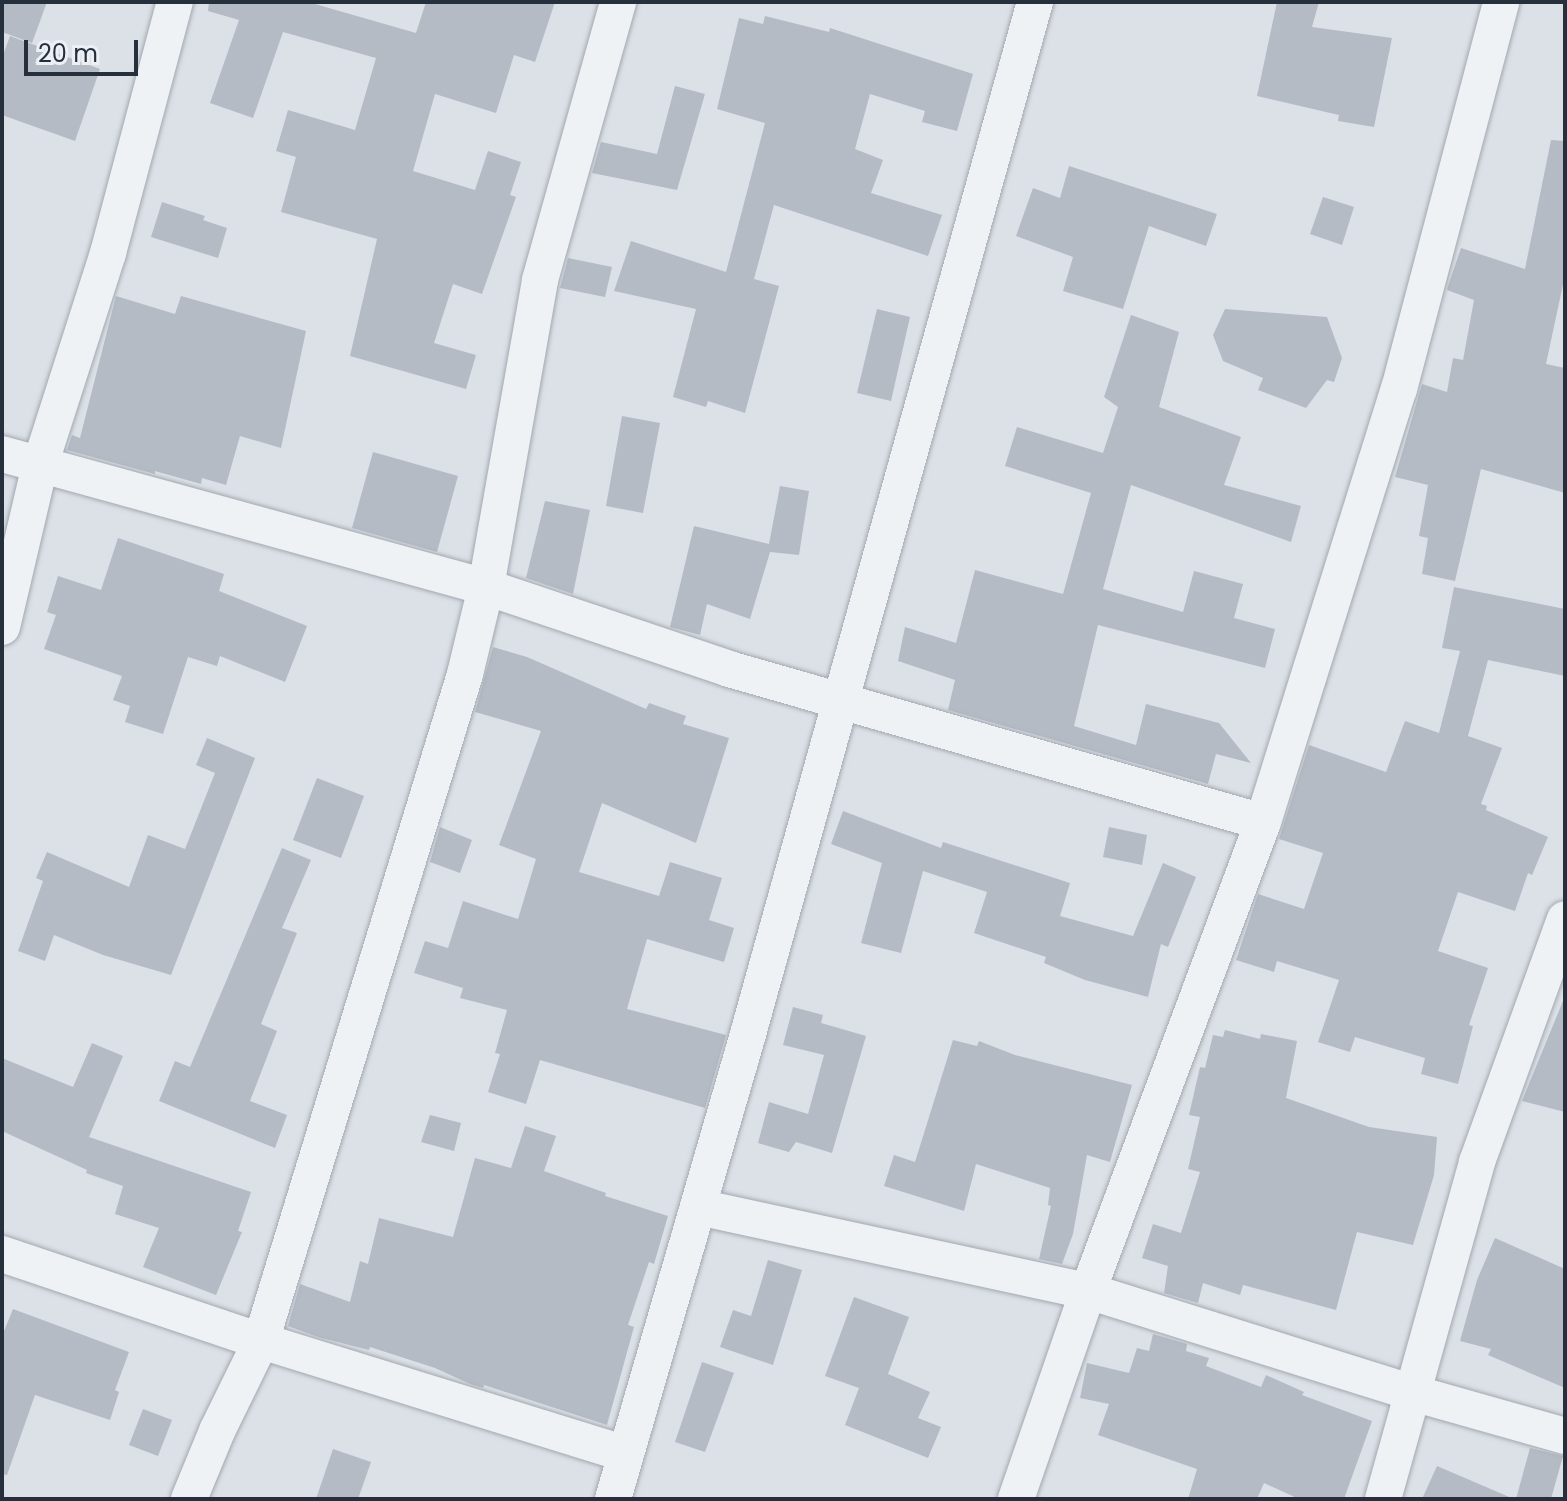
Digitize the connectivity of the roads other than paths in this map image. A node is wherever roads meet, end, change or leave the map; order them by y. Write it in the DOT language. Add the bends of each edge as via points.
graph roads {
  1 [pos="175,2"];
  2 [pos="618,2"];
  3 [pos="1035,2"];
  4 [pos="1501,2"];
  5 [pos="2,454"];
  6 [pos="40,465"];
  7 [pos="486,587"];
  8 [pos="2,627"];
  9 [pos="841,703"];
  10 [pos="1263,822"];
  11 [pos="1563,931"];
  12 [pos="698,1207"];
  13 [pos="2,1254"];
  14 [pos="1088,1291"];
  15 [pos="261,1341"];
  16 [pos="1413,1393"];
  17 [pos="1565,1436"];
  18 [pos="625,1454"];
  19 [pos="189,1499"];
  20 [pos="613,1499"];
  21 [pos="1016,1499"];
  22 [pos="1383,1499"];
  1 -- 6 [label="street" via="108,253"];
  2 -- 7 [label="street" via="540,280"];
  3 -- 9 [label="street"];
  4 -- 10 [label="street" via="1399,389"];
  5 -- 6 [label="street"];
  6 -- 7 [label="street"];
  6 -- 8 [label="street"];
  7 -- 9 [label="street"];
  7 -- 15 [label="street" via="465,674"];
  9 -- 10 [label="street"];
  9 -- 12 [label="street"];
  10 -- 14 [label="street"];
  11 -- 16 [label="street" via="1477,1162"];
  12 -- 14 [label="street"];
  12 -- 18 [label="street"];
  13 -- 15 [label="street"];
  14 -- 16 [label="street"];
  14 -- 21 [label="street"];
  15 -- 18 [label="street"];
  15 -- 19 [label="street"];
  16 -- 17 [label="street"];
  16 -- 22 [label="street"];
  18 -- 20 [label="street"];
}
